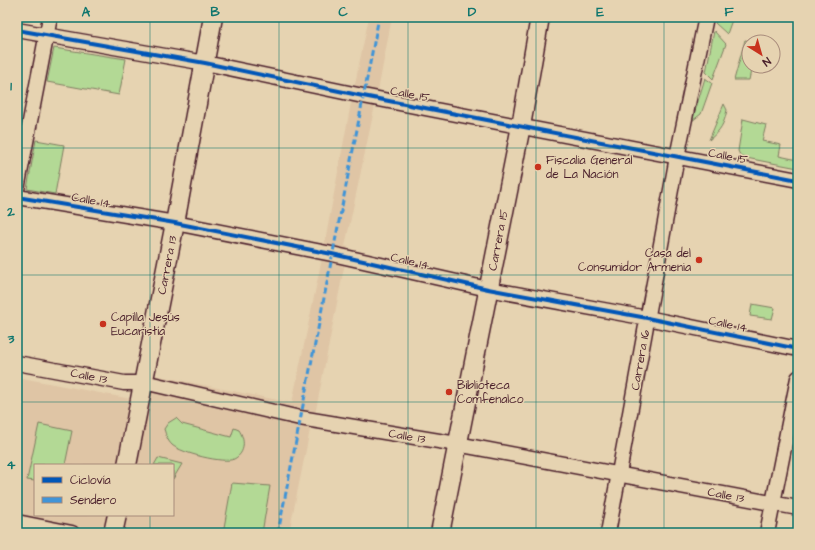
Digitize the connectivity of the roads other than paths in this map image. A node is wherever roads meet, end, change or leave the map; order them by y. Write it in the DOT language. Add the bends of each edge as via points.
graph roads {
  1 [pos="50,17"];
  2 [pos="213,17"];
  3 [pos="540,17"];
  4 [pos="706,17"];
  5 [pos="17,30"];
  6 [pos="45,36"];
  7 [pos="205,63"];
  8 [pos="521,126"];
  9 [pos="681,140"];
  10 [pos="677,157"];
  11 [pos="709,163"];
  12 [pos="798,180"];
  13 [pos="17,188"];
  14 [pos="17,198"];
  15 [pos="175,223"];
  16 [pos="488,289"];
  17 [pos="647,318"];
  18 [pos="798,349"];
  19 [pos="17,363"];
  20 [pos="798,378"];
  21 [pos="143,382"];
  22 [pos="457,444"];
  23 [pos="127,464"];
  24 [pos="619,475"];
  25 [pos="773,504"];
  26 [pos="798,508"];
  27 [pos="117,516"];
  28 [pos="17,522"];
  29 [pos="72,533"];
  30 [pos="113,533"];
  31 [pos="440,533"];
  32 [pos="608,533"];
  33 [pos="767,533"];
  1 -- 6 [label="street"];
  2 -- 7 [label="street, Carrera 13"];
  3 -- 8 [label="street, Carrera 15"];
  4 -- 9 [label="street, Carrera 16"];
  5 -- 6 [label="street, Calle 15"];
  6 -- 7 [label="street, Calle 15"];
  6 -- 13 [label="street"];
  7 -- 8 [label="street, Calle 15"];
  7 -- 15 [label="street, Carrera 13"];
  8 -- 10 [label="street, Calle 15"];
  8 -- 16 [label="street, Carrera 15"];
  9 -- 10 [label="street, Carrera 16"];
  9 -- 11 [label="street"];
  10 -- 11 [label="street, Calle 15"];
  10 -- 17 [label="street, Carrera 16"];
  11 -- 12 [label="street, Calle 15"];
  14 -- 15 [label="street, Calle 14"];
  15 -- 16 [label="street, Calle 14" via="332,254"];
  15 -- 21 [label="street, Carrera 13"];
  16 -- 17 [label="street, Calle 14"];
  16 -- 22 [label="street, Carrera 15"];
  17 -- 18 [label="street, Calle 14"];
  17 -- 24 [label="street, Carrera 16"];
  19 -- 21 [label="street, Calle 13" via="124,383"];
  20 -- 25 [label="street"];
  21 -- 22 [label="street, Calle 13" via="300,418"];
  21 -- 23 [label="street, Carrera 13"];
  22 -- 24 [label="street, Calle 13"];
  22 -- 31 [label="street, Carrera 15"];
  24 -- 25 [label="street, Calle 13"];
  24 -- 32 [label="street, Carrera 16"];
  25 -- 26 [label="street, Calle 13"];
  25 -- 33 [label="street"];
  27 -- 30 [label="street"];
  28 -- 29 [label="street"];
}
